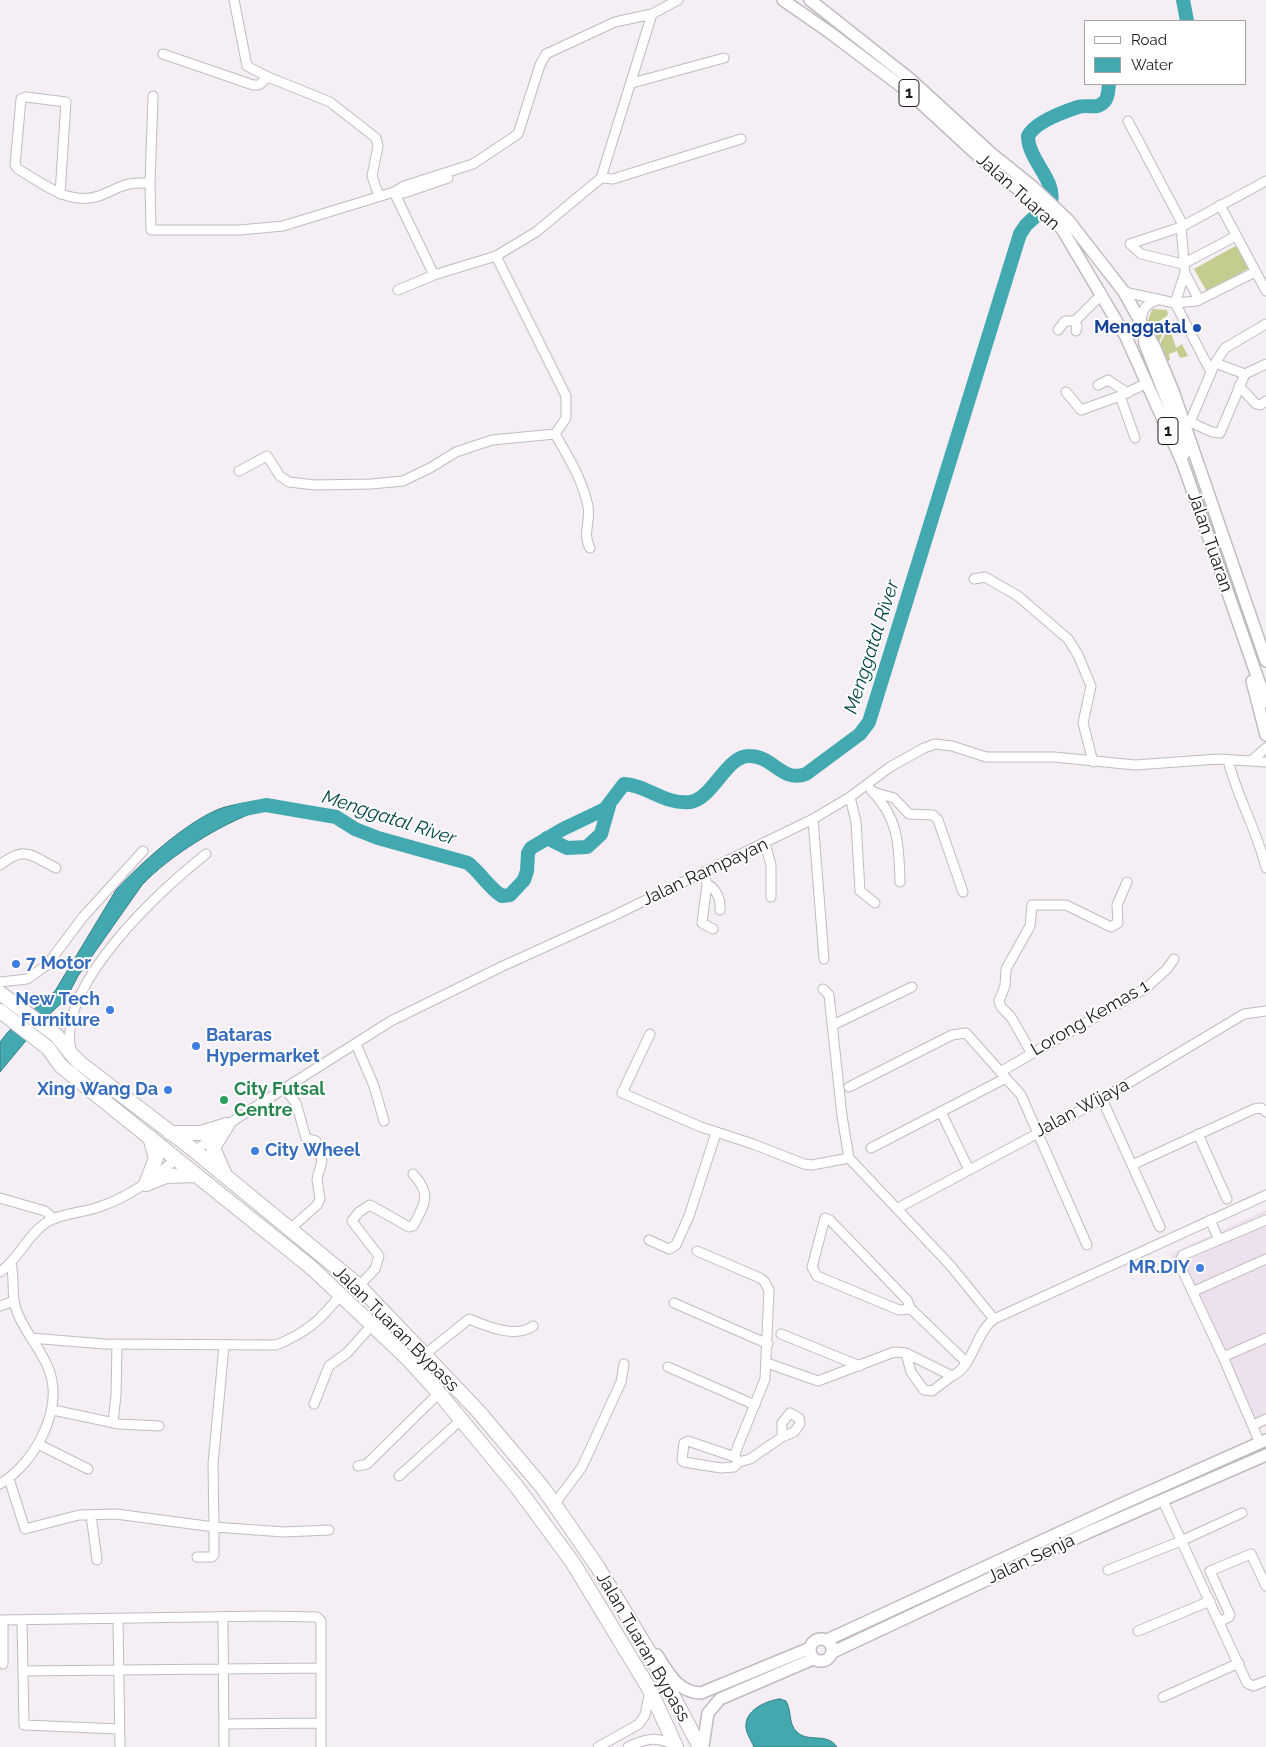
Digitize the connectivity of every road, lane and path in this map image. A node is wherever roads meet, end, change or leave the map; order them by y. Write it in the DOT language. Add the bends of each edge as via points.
graph roads {
  1 [pos="234,0"];
  2 [pos="678,0"];
  3 [pos="783,0"];
  4 [pos="810,0"];
  5 [pos="652,14"];
  6 [pos="164,54"];
  7 [pos="724,58"];
  8 [pos="268,77"];
  9 [pos="632,83"];
  10 [pos="153,96"];
  11 [pos="1128,122"];
  12 [pos="741,139"];
  13 [pos="601,178"];
  14 [pos="1266,181"];
  15 [pos="150,183"];
  16 [pos="1031,191"];
  17 [pos="394,192"];
  18 [pos="60,194"];
  19 [pos="379,196"];
  20 [pos="1220,205"];
  21 [pos="1065,224"];
  22 [pos="1182,226"];
  23 [pos="1236,236"];
  24 [pos="496,256"];
  25 [pos="1184,268"];
  26 [pos="1255,272"];
  27 [pos="434,275"];
  28 [pos="398,290"];
  29 [pos="1266,291"];
  30 [pos="1124,292"];
  31 [pos="1102,294"];
  32 [pos="1157,300"];
  33 [pos="1199,300"];
  34 [pos="1175,303"];
  35 [pos="1075,321"];
  36 [pos="1141,321"];
  37 [pos="1266,324"];
  38 [pos="1058,330"];
  39 [pos="1076,331"];
  40 [pos="1215,363"];
  41 [pos="1266,364"];
  42 [pos="1211,372"];
  43 [pos="1244,374"];
  44 [pos="1147,383"];
  45 [pos="1098,385"];
  46 [pos="1239,386"];
  47 [pos="1066,392"];
  48 [pos="1124,394"];
  49 [pos="1266,401"];
  50 [pos="1188,424"];
  51 [pos="555,434"];
  52 [pos="1135,438"];
  53 [pos="1183,464"];
  54 [pos="239,471"];
  55 [pos="1206,485"];
  56 [pos="590,548"];
  57 [pos="974,579"];
  58 [pos="1243,641"];
  59 [pos="1266,661"];
  60 [pos="1266,702"];
  61 [pos="1266,735"];
  62 [pos="1266,748"];
  63 [pos="1228,760"];
  64 [pos="1252,760"];
  65 [pos="1093,762"];
  66 [pos="1266,762"];
  67 [pos="865,785"];
  68 [pos="873,792"];
  69 [pos="850,797"];
  70 [pos="813,819"];
  71 [pos="766,843"];
  72 [pos="143,850"];
  73 [pos="206,854"];
  74 [pos="0,865"];
  75 [pos="56,868"];
  76 [pos="1266,868"];
  77 [pos="704,872"];
  78 [pos="900,882"];
  79 [pos="1127,882"];
  80 [pos="707,884"];
  81 [pos="963,892"];
  82 [pos="771,897"];
  83 [pos="874,903"];
  84 [pos="720,910"];
  85 [pos="713,929"];
  86 [pos="824,959"];
  87 [pos="1174,959"];
  88 [pos="0,982"];
  89 [pos="824,988"];
  90 [pos="912,988"];
  91 [pos="0,993"];
  92 [pos="0,1011"];
  93 [pos="1266,1011"];
  94 [pos="833,1026"];
  95 [pos="650,1034"];
  96 [pos="356,1044"];
  97 [pos="1031,1052"];
  98 [pos="72,1055"];
  99 [pos="1003,1075"];
  100 [pos="849,1087"];
  101 [pos="284,1088"];
  102 [pos="1102,1099"];
  103 [pos="940,1112"];
  104 [pos="1266,1112"];
  105 [pos="384,1121"];
  106 [pos="227,1125"];
  107 [pos="1038,1132"];
  108 [pos="169,1133"];
  109 [pos="716,1133"];
  110 [pos="1198,1134"];
  111 [pos="150,1137"];
  112 [pos="871,1148"];
  113 [pos="195,1151"];
  114 [pos="176,1158"];
  115 [pos="849,1158"];
  116 [pos="1132,1165"];
  117 [pos="968,1170"];
  118 [pos="413,1174"];
  119 [pos="195,1175"];
  120 [pos="226,1177"];
  121 [pos="146,1184"];
  122 [pos="1266,1195"];
  123 [pos="0,1198"];
  124 [pos="1227,1199"];
  125 [pos="898,1208"];
  126 [pos="54,1219"];
  127 [pos="1210,1220"];
  128 [pos="1266,1220"];
  129 [pos="1160,1227"];
  130 [pos="289,1230"];
  131 [pos="649,1240"];
  132 [pos="1218,1240"];
  133 [pos="1087,1245"];
  134 [pos="697,1251"];
  135 [pos="1266,1259"];
  136 [pos="11,1264"];
  137 [pos="0,1272"];
  138 [pos="359,1286"];
  139 [pos="1192,1292"];
  140 [pos="341,1294"];
  141 [pos="14,1301"];
  142 [pos="674,1303"];
  143 [pos="0,1306"];
  144 [pos="911,1309"];
  145 [pos="994,1319"];
  146 [pos="372,1325"];
  147 [pos="533,1326"];
  148 [pos="781,1334"];
  149 [pos="31,1338"];
  150 [pos="1266,1338"];
  151 [pos="117,1344"];
  152 [pos="768,1344"];
  153 [pos="224,1346"];
  154 [pos="906,1354"];
  155 [pos="424,1355"];
  156 [pos="1223,1357"];
  157 [pos="966,1362"];
  158 [pos="767,1363"];
  159 [pos="624,1364"];
  160 [pos="860,1366"];
  161 [pos="668,1367"];
  162 [pos="952,1376"];
  163 [pos="440,1393"];
  164 [pos="314,1404"];
  165 [pos="755,1405"];
  166 [pos="53,1410"];
  167 [pos="1266,1418"];
  168 [pos="462,1419"];
  169 [pos="113,1422"];
  170 [pos="1253,1425"];
  171 [pos="159,1426"];
  172 [pos="782,1437"];
  173 [pos="1263,1442"];
  174 [pos="38,1444"];
  175 [pos="1266,1455"];
  176 [pos="737,1459"];
  177 [pos="358,1466"];
  178 [pos="88,1469"];
  179 [pos="399,1476"];
  180 [pos="9,1478"];
  181 [pos="0,1484"];
  182 [pos="1163,1501"];
  183 [pos="553,1506"];
  184 [pos="1242,1513"];
  185 [pos="91,1515"];
  186 [pos="214,1527"];
  187 [pos="329,1530"];
  188 [pos="1181,1541"];
  189 [pos="197,1557"];
  190 [pos="97,1560"];
  191 [pos="1108,1570"];
  192 [pos="1266,1586"];
  193 [pos="1210,1602"];
  194 [pos="223,1617"];
  195 [pos="118,1619"];
  196 [pos="2,1620"];
  197 [pos="22,1620"];
  198 [pos="1219,1622"];
  199 [pos="636,1631"];
  200 [pos="1138,1631"];
  201 [pos="827,1640"];
  202 [pos="832,1652"];
  203 [pos="812,1653"];
  204 [pos="1239,1663"];
  205 [pos="3,1664"];
  206 [pos="223,1668"];
  207 [pos="320,1668"];
  208 [pos="119,1670"];
  209 [pos="23,1671"];
  210 [pos="1266,1681"];
  211 [pos="650,1690"];
  212 [pos="1163,1697"];
  213 [pos="321,1723"];
  214 [pos="224,1724"];
  215 [pos="119,1730"];
  216 [pos="120,1747"];
  217 [pos="224,1747"];
  218 [pos="321,1747"];
  219 [pos="598,1747"];
  220 [pos="628,1747"];
  221 [pos="676,1747"];
  222 [pos="701,1747"];
  1 -- 8 [label="street" via="247,66"];
  2 -- 5 [label="street"];
  3 -- 16 [label="main road, Jalan Tuaran / 1" via="910,93 1000,176"];
  4 -- 16 [label="main road, Jalan Tuaran / 1" via="910,78"];
  5 -- 9 [label="street"];
  5 -- 17 [label="street" via="627,18 543,57 518,134 473,164"];
  6 -- 8 [label="street" via="253,85"];
  7 -- 9 [label="street"];
  8 -- 19 [label="street" via="330,102 371,134 378,146 372,176"];
  9 -- 13 [label="street"];
  10 -- 15 [label="street"];
  11 -- 22 [label="street"];
  12 -- 13 [label="street" via="614,179"];
  13 -- 24 [label="street" via="536,232"];
  14 -- 20 [label="street"];
  15 -- 18 [label="street" via="129,182 97,197 82,199"];
  15 -- 19 [label="street" via="149,223 155,232 283,226"];
  16 -- 21 [label="main road, Jalan Tuaran / 1"];
  17 -- 19 [label="street"];
  17 -- 27 [label="street"];
  18 -- 18 [label="street" via="15,165 20,99 66,102"];
  20 -- 22 [label="street"];
  20 -- 23 [label="street"];
  21 -- 30 [label="main road, Jalan Tuaran / 1"];
  21 -- 31 [label="main road, Jalan Tuaran / 1"];
  22 -- 25 [label="street"];
  22 -- 25 [label="street" via="1130,244 1141,254"];
  23 -- 25 [label="street"];
  23 -- 26 [label="street"];
  24 -- 27 [label="street"];
  24 -- 51 [label="street" via="566,396 566,418"];
  25 -- 33 [label="street"];
  25 -- 34 [label="street"];
  26 -- 29 [label="street"];
  26 -- 33 [label="street"];
  27 -- 28 [label="street"];
  30 -- 32 [label="street"];
  30 -- 36 [label="main road, Jalan Tuaran / 1"];
  31 -- 35 [label="street"];
  31 -- 44 [label="main road, Jalan Tuaran / 1"];
  32 -- 34 [label="street"];
  32 -- 36 [label="street" via="1148,303 1142,311"];
  33 -- 34 [label="street"];
  34 -- 42 [label="street"];
  35 -- 38 [label="street" via="1065,320"];
  35 -- 39 [label="street"];
  36 -- 50 [label="main road, Jalan Tuaran / 1"];
  36 -- 53 [label="main road" via="1145,344 1185,450"];
  37 -- 40 [label="street" via="1225,348"];
  40 -- 42 [label="street"];
  40 -- 43 [label="street"];
  41 -- 43 [label="street"];
  42 -- 50 [label="street"];
  43 -- 46 [label="street"];
  44 -- 48 [label="street"];
  44 -- 53 [label="main road, Jalan Tuaran / 1"];
  45 -- 48 [label="street" via="1108,380"];
  46 -- 49 [label="street" via="1256,404"];
  46 -- 50 [label="street" via="1220,433"];
  47 -- 48 [label="street" via="1081,410"];
  48 -- 52 [label="street"];
  50 -- 55 [label="main road, Jalan Tuaran / 1"];
  51 -- 54 [label="street" via="492,440 456,452 403,481 370,484 289,482 280,476 267,456"];
  51 -- 56 [label="street" via="582,481 590,517 586,534"];
  53 -- 58 [label="main road, Jalan Tuaran / 1"];
  55 -- 58 [label="main road" via="1202,477 1196,478 1245,626"];
  55 -- 59 [label="main road, Jalan Tuaran / 1"];
  57 -- 65 [label="street" via="985,577 1018,596 1072,645 1091,686 1083,723"];
  58 -- 60 [label="main road, Jalan Tuaran / 1"];
  58 -- 61 [label="main road"];
  62 -- 64 [label="street"];
  63 -- 64 [label="street, Jalan Rampayan"];
  63 -- 65 [label="street, Jalan Rampayan" via="1135,765"];
  63 -- 76 [label="street" via="1258,836"];
  64 -- 66 [label="street, Jalan Rampayan"];
  65 -- 67 [label="street, Jalan Rampayan" via="1054,757 986,756 935,744 903,759"];
  67 -- 68 [label="street"];
  67 -- 69 [label="street, Jalan Rampayan"];
  68 -- 78 [label="street" via="896,828"];
  68 -- 81 [label="street" via="894,798 909,814 933,815 938,820"];
  69 -- 70 [label="street, Jalan Rampayan"];
  69 -- 83 [label="street" via="856,822 860,891"];
  70 -- 71 [label="street, Jalan Rampayan"];
  70 -- 86 [label="street"];
  71 -- 77 [label="street, Jalan Rampayan"];
  71 -- 82 [label="street"];
  72 -- 88 [label="street" via="83,917 47,965 27,979"];
  73 -- 98 [label="street" via="172,880 115,942 76,1004 68,1038"];
  74 -- 75 [label="street" via="22,852"];
  77 -- 80 [label="street"];
  77 -- 96 [label="street, Jalan Rampayan" via="443,994"];
  79 -- 97 [label="street" via="1117,905 1118,923 1111,927 1066,905 1032,905 1030,926 1006,969 1006,986 999,1001"];
  80 -- 84 [label="street" via="720,899"];
  80 -- 85 [label="street" via="702,923"];
  87 -- 97 [label="street, Lorong Kemas 1" via="1146,988"];
  89 -- 94 [label="street" via="829,995"];
  90 -- 94 [label="street"];
  91 -- 98 [label="highway, Jalan Tuaran Bypass" via="58,1036"];
  92 -- 111 [label="highway, Jalan Tuaran Bypass" via="48,1048 61,1066"];
  93 -- 102 [label="street, Jalan Wijaya" via="1244,1014"];
  94 -- 115 [label="street"];
  95 -- 109 [label="street" via="622,1093"];
  96 -- 101 [label="street, Jalan Rampayan"];
  96 -- 105 [label="street" via="374,1086"];
  97 -- 99 [label="street, Lorong Kemas 1"];
  98 -- 108 [label="highway, Jalan Tuaran Bypass"];
  99 -- 100 [label="street" via="977,1044 961,1032"];
  99 -- 103 [label="street, Lorong Kemas 1"];
  99 -- 107 [label="street" via="1021,1095"];
  101 -- 106 [label="street, Jalan Rampayan"];
  101 -- 130 [label="street" via="296,1103 306,1138 316,1141 322,1160 317,1179 320,1199"];
  102 -- 107 [label="street, Jalan Wijaya"];
  102 -- 116 [label="street"];
  103 -- 112 [label="street, Lorong Kemas 1"];
  103 -- 117 [label="street"];
  104 -- 110 [label="street" via="1254,1108"];
  106 -- 108 [label="highway" via="202,1133"];
  106 -- 113 [label="street, Jalan Rampayan"];
  106 -- 120 [label="highway" via="214,1148"];
  107 -- 117 [label="street, Jalan Wijaya"];
  107 -- 133 [label="street"];
  108 -- 113 [label="highway, Jalan Tuaran Bypass"];
  109 -- 115 [label="street" via="804,1164"];
  109 -- 131 [label="street" via="676,1245 669,1249"];
  110 -- 116 [label="street"];
  110 -- 124 [label="street"];
  111 -- 114 [label="highway, Jalan Tuaran Bypass"];
  111 -- 121 [label="highway" via="156,1158"];
  113 -- 120 [label="highway, Jalan Tuaran Bypass"];
  113 -- 140 [label="highway" via="202,1171 332,1278"];
  114 -- 119 [label="highway, Jalan Tuaran Bypass"];
  114 -- 121 [label="street"];
  115 -- 125 [label="street"];
  116 -- 129 [label="street"];
  117 -- 125 [label="street, Jalan Wijaya"];
  118 -- 138 [label="street" via="424,1185 426,1197 412,1226 400,1223 370,1205 352,1222 378,1256 375,1269"];
  119 -- 121 [label="highway" via="166,1176"];
  119 -- 140 [label="highway, Jalan Tuaran Bypass"];
  120 -- 130 [label="highway, Jalan Tuaran Bypass"];
  121 -- 126 [label="street" via="100,1207"];
  122 -- 127 [label="street"];
  123 -- 126 [label="street" via="44,1211"];
  125 -- 145 [label="street"];
  126 -- 136 [label="street" via="35,1233"];
  127 -- 132 [label="street"];
  127 -- 145 [label="street"];
  128 -- 132 [label="street"];
  130 -- 138 [label="highway, Jalan Tuaran Bypass"];
  132 -- 139 [label="street" via="1183,1255 1180,1260"];
  134 -- 152 [label="street" via="764,1281 769,1290"];
  135 -- 139 [label="street"];
  136 -- 137 [label="street"];
  136 -- 141 [label="street"];
  138 -- 155 [label="highway, Jalan Tuaran Bypass"];
  139 -- 156 [label="street"];
  140 -- 146 [label="highway, Jalan Tuaran Bypass"];
  140 -- 153 [label="street" via="318,1321 299,1336 276,1346"];
  141 -- 143 [label="street"];
  141 -- 149 [label="street"];
  142 -- 152 [label="street"];
  144 -- 144 [label="street" via="907,1300 825,1218 812,1268 817,1276 902,1311"];
  144 -- 157 [label="street"];
  145 -- 157 [label="street" via="985,1328"];
  146 -- 163 [label="highway, Jalan Tuaran Bypass"];
  146 -- 164 [label="street" via="347,1353 329,1366"];
  147 -- 155 [label="street" via="518,1332 486,1326 468,1318"];
  148 -- 160 [label="street"];
  149 -- 151 [label="street"];
  149 -- 166 [label="street" via="49,1369 54,1390"];
  150 -- 156 [label="street"];
  151 -- 153 [label="street"];
  151 -- 169 [label="street"];
  152 -- 158 [label="street"];
  153 -- 186 [label="street" via="213,1464"];
  154 -- 160 [label="street" via="885,1354"];
  154 -- 162 [label="street"];
  154 -- 162 [label="street" via="911,1372 924,1390 932,1391"];
  155 -- 183 [label="highway, Jalan Tuaran Bypass" via="479,1412 543,1488"];
  156 -- 170 [label="street"];
  157 -- 162 [label="street"];
  158 -- 160 [label="street" via="818,1381"];
  158 -- 165 [label="street"];
  159 -- 183 [label="street" via="621,1382 582,1468"];
  161 -- 165 [label="street"];
  163 -- 168 [label="highway, Jalan Tuaran Bypass"];
  163 -- 177 [label="street" via="367,1464"];
  165 -- 176 [label="street" via="736,1451"];
  166 -- 169 [label="street"];
  166 -- 174 [label="street"];
  167 -- 170 [label="street"];
  168 -- 179 [label="street"];
  168 -- 211 [label="highway, Jalan Tuaran Bypass" via="549,1528"];
  169 -- 171 [label="street"];
  170 -- 173 [label="street"];
  172 -- 176 [label="street" via="750,1459"];
  173 -- 201 [label="main road, Jalan Senja"];
  174 -- 178 [label="street"];
  174 -- 180 [label="street"];
  175 -- 182 [label="main road, Jalan Senja"];
  176 -- 176 [label="street" via="734,1467 721,1468 688,1463 682,1460 682,1452 684,1443 688,1441"];
  180 -- 181 [label="street"];
  180 -- 185 [label="street" via="24,1529 55,1519"];
  182 -- 188 [label="street"];
  182 -- 202 [label="main road, Jalan Senja" via="1089,1532"];
  183 -- 199 [label="highway, Jalan Tuaran Bypass" via="597,1566"];
  184 -- 188 [label="street"];
  185 -- 186 [label="street" via="116,1514"];
  185 -- 190 [label="street"];
  186 -- 187 [label="street" via="284,1532"];
  186 -- 189 [label="street" via="214,1555"];
  188 -- 191 [label="street"];
  188 -- 193 [label="street"];
  192 -- 198 [label="street" via="1251,1554 1210,1571 1230,1615"];
  193 -- 198 [label="street"];
  193 -- 200 [label="street"];
  194 -- 195 [label="street"];
  194 -- 206 [label="street"];
  194 -- 207 [label="street" via="317,1618 321,1621"];
  195 -- 197 [label="street"];
  195 -- 208 [label="street"];
  196 -- 197 [label="street"];
  196 -- 205 [label="street"];
  197 -- 209 [label="street"];
  198 -- 204 [label="street"];
  199 -- 203 [label="main road, Jalan Senja" via="651,1646 676,1684 693,1693 701,1693"];
  199 -- 222 [label="highway, Jalan Tuaran Bypass"];
  201 -- 202 [label="main road"];
  201 -- 203 [label="main road, Jalan Senja" via="818,1639"];
  202 -- 203 [label="main road, Jalan Senja" via="824,1661"];
  203 -- 222 [label="main road, Jalan Senja" via="720,1699 708,1713"];
  204 -- 210 [label="street" via="1251,1686"];
  204 -- 212 [label="street"];
  206 -- 207 [label="street"];
  206 -- 208 [label="street"];
  206 -- 214 [label="street"];
  207 -- 213 [label="street"];
  208 -- 209 [label="street"];
  208 -- 215 [label="street"];
  209 -- 215 [label="street" via="24,1725"];
  211 -- 219 [label="street" via="645,1715 639,1724"];
  211 -- 221 [label="highway, Jalan Tuaran Bypass"];
  213 -- 214 [label="street"];
  213 -- 218 [label="street"];
  214 -- 217 [label="street"];
  215 -- 216 [label="street"];
  220 -- 221 [label="street" via="650,1737 666,1740"];
}
